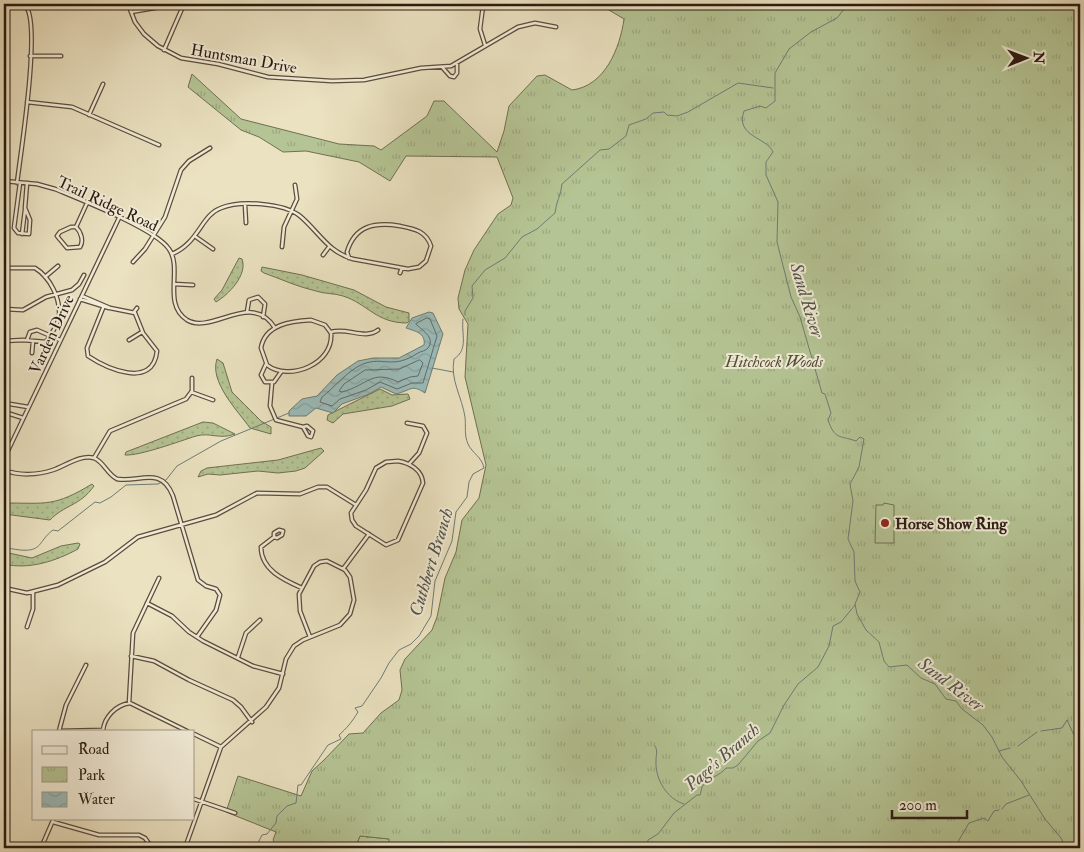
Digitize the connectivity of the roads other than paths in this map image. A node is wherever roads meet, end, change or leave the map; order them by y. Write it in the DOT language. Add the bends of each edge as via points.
graph roads {
  1 [pos="128,4"];
  2 [pos="184,4"];
  3 [pos="483,6"];
  4 [pos="160,7"];
  5 [pos="27,8"];
  6 [pos="131,12"];
  7 [pos="556,27"];
  8 [pos="485,45"];
  9 [pos="164,50"];
  10 [pos="30,56"];
  11 [pos="61,56"];
  12 [pos="457,64"];
  13 [pos="441,66"];
  14 [pos="103,84"];
  15 [pos="27,102"];
  16 [pos="89,115"];
  17 [pos="159,145"];
  18 [pos="210,148"];
  19 [pos="4,181"];
  20 [pos="18,183"];
  21 [pos="27,183"];
  22 [pos="295,185"];
  23 [pos="87,203"];
  24 [pos="245,204"];
  25 [pos="25,208"];
  26 [pos="292,211"];
  27 [pos="119,218"];
  28 [pos="246,223"];
  29 [pos="76,227"];
  30 [pos="22,234"];
  31 [pos="154,235"];
  32 [pos="196,237"];
  33 [pos="282,247"];
  34 [pos="329,247"];
  35 [pos="213,249"];
  36 [pos="172,254"];
  37 [pos="323,255"];
  38 [pos="349,258"];
  39 [pos="133,262"];
  40 [pos="58,266"];
  41 [pos="4,268"];
  42 [pos="402,268"];
  43 [pos="400,273"];
  44 [pos="84,275"];
  45 [pos="45,277"];
  46 [pos="174,284"];
  47 [pos="193,285"];
  48 [pos="55,295"];
  49 [pos="81,298"];
  50 [pos="4,299"];
  51 [pos="103,308"];
  52 [pos="110,308"];
  53 [pos="136,308"];
  54 [pos="4,309"];
  55 [pos="134,312"];
  56 [pos="247,312"];
  57 [pos="4,314"];
  58 [pos="262,316"];
  59 [pos="275,328"];
  60 [pos="378,330"];
  61 [pos="142,332"];
  62 [pos="331,332"];
  63 [pos="50,336"];
  64 [pos="27,340"];
  65 [pos="60,340"];
  66 [pos="129,340"];
  67 [pos="4,341"];
  68 [pos="34,341"];
  69 [pos="32,353"];
  70 [pos="266,364"];
  71 [pos="281,372"];
  72 [pos="192,378"];
  73 [pos="272,383"];
  74 [pos="191,392"];
  75 [pos="4,394"];
  76 [pos="212,400"];
  77 [pos="4,402"];
  78 [pos="28,407"];
  79 [pos="4,412"];
  80 [pos="23,418"];
  81 [pos="407,422"];
  82 [pos="303,427"];
  83 [pos="5,454"];
  84 [pos="94,458"];
  85 [pos="4,459"];
  86 [pos="409,464"];
  87 [pos="4,470"];
  88 [pos="356,505"];
  89 [pos="182,525"];
  90 [pos="369,534"];
  91 [pos="274,537"];
  92 [pos="343,569"];
  93 [pos="159,578"];
  94 [pos="4,588"];
  95 [pos="302,588"];
  96 [pos="33,592"];
  97 [pos="147,603"];
  98 [pos="260,620"];
  99 [pos="27,627"];
  100 [pos="197,637"];
  101 [pos="310,637"];
  102 [pos="131,656"];
  103 [pos="238,657"];
  104 [pos="86,665"];
  105 [pos="283,674"];
  106 [pos="129,703"];
  107 [pos="252,722"];
  108 [pos="59,730"];
  109 [pos="102,730"];
  110 [pos="184,730"];
  111 [pos="195,734"];
  112 [pos="221,747"];
  113 [pos="195,799"];
  114 [pos="202,802"];
  115 [pos="235,813"];
  116 [pos="54,820"];
  117 [pos="41,848"];
  118 [pos="152,848"];
  119 [pos="185,848"];
  1 -- 6 [label="street, Huntsman Drive"];
  2 -- 9 [label="street"];
  3 -- 8 [label="street" via="480,29"];
  4 -- 6 [label="street"];
  5 -- 10 [label="street"];
  6 -- 9 [label="street, Huntsman Drive" via="141,30"];
  7 -- 8 [label="street, Huntsman Drive" via="522,25"];
  8 -- 12 [label="street, Huntsman Drive"];
  9 -- 13 [label="street, Huntsman Drive" via="190,61 295,80 364,80"];
  10 -- 11 [label="street"];
  10 -- 15 [label="street"];
  12 -- 13 [label="street, Huntsman Drive"];
  12 -- 13 [label="street, Huntsman Drive" via="458,73 454,76"];
  14 -- 16 [label="street"];
  15 -- 16 [label="street" via="62,105"];
  15 -- 20 [label="street"];
  16 -- 17 [label="street"];
  18 -- 31 [label="street" via="181,170 167,211"];
  19 -- 20 [label="street, Trail Ridge Road"];
  20 -- 21 [label="street, Trail Ridge Road"];
  20 -- 30 [label="street" via="14,228"];
  21 -- 23 [label="street, Trail Ridge Road" via="55,189"];
  21 -- 25 [label="street"];
  22 -- 26 [label="street" via="297,196"];
  23 -- 27 [label="street, Trail Ridge Road"];
  23 -- 29 [label="street"];
  24 -- 26 [label="street" via="264,204"];
  24 -- 28 [label="street"];
  24 -- 32 [label="street" via="217,210"];
  25 -- 30 [label="street"];
  25 -- 30 [label="street" via="30,220 29,234"];
  26 -- 33 [label="street" via="284,227"];
  26 -- 34 [label="street"];
  27 -- 31 [label="street, Trail Ridge Road"];
  27 -- 49 [label="street, Varden Drive"];
  29 -- 29 [label="street" via="58,234 60,242 67,248 80,248 82,244"];
  31 -- 36 [label="street, Trail Ridge Road"];
  31 -- 39 [label="street"];
  32 -- 35 [label="street"];
  32 -- 36 [label="street"];
  34 -- 37 [label="street"];
  34 -- 38 [label="street"];
  36 -- 46 [label="street"];
  38 -- 42 [label="street" via="362,263"];
  38 -- 42 [label="street" via="347,252 352,239 368,226 385,224 419,230 430,244 428,259 416,268"];
  40 -- 45 [label="street"];
  41 -- 45 [label="street" via="35,268"];
  42 -- 43 [label="street"];
  44 -- 48 [label="street" via="75,289"];
  45 -- 48 [label="street"];
  46 -- 47 [label="street"];
  46 -- 56 [label="street" via="176,307 192,322 204,323"];
  48 -- 54 [label="street" via="23,310"];
  48 -- 63 [label="street" via="59,315"];
  49 -- 51 [label="street"];
  49 -- 52 [label="street"];
  49 -- 65 [label="street, Varden Drive"];
  50 -- 54 [label="street"];
  51 -- 52 [label="street"];
  51 -- 61 [label="street" via="87,348 89,357 124,373 144,370 154,360 156,351"];
  52 -- 55 [label="street"];
  53 -- 55 [label="street"];
  54 -- 57 [label="street"];
  55 -- 61 [label="street"];
  56 -- 58 [label="street"];
  56 -- 58 [label="street" via="249,300 258,296 266,304"];
  58 -- 59 [label="street"];
  59 -- 62 [label="street" via="314,321 325,325"];
  59 -- 70 [label="street" via="266,335 262,346"];
  60 -- 62 [label="street" via="369,334 344,330"];
  61 -- 66 [label="street"];
  62 -- 71 [label="street" via="330,346 321,359 300,370"];
  63 -- 64 [label="street" via="32,331"];
  63 -- 65 [label="street"];
  63 -- 68 [label="street" via="46,342"];
  64 -- 67 [label="street"];
  64 -- 68 [label="street"];
  65 -- 78 [label="street, Varden Drive"];
  68 -- 69 [label="street"];
  70 -- 71 [label="street"];
  70 -- 73 [label="street" via="262,376 265,382"];
  71 -- 73 [label="street"];
  72 -- 74 [label="street"];
  73 -- 82 [label="street" via="270,406 276,420"];
  74 -- 76 [label="street"];
  74 -- 84 [label="street" via="181,402 110,431"];
  75 -- 77 [label="street"];
  77 -- 78 [label="street"];
  78 -- 80 [label="street, Varden Drive"];
  79 -- 80 [label="street"];
  80 -- 83 [label="street, Varden Drive"];
  81 -- 86 [label="street" via="423,426 428,433"];
  82 -- 82 [label="street" via="310,427 313,434 308,436"];
  83 -- 85 [label="street, Varden Drive"];
  84 -- 87 [label="street" via="78,459 39,473 17,474"];
  84 -- 89 [label="street" via="117,479 146,476 164,482 172,494"];
  86 -- 88 [label="street" via="390,461 380,464"];
  86 -- 90 [label="street" via="421,474 423,483 398,540 386,545"];
  88 -- 89 [label="street" via="327,487 296,494 259,493 216,514"];
  88 -- 90 [label="street" via="351,513 352,522"];
  89 -- 96 [label="street" via="138,537 86,573"];
  89 -- 100 [label="street" via="198,580 216,589 220,595 216,610"];
  90 -- 92 [label="street"];
  91 -- 95 [label="street" via="261,547 269,568"];
  92 -- 95 [label="street" via="327,562 318,563"];
  92 -- 101 [label="street" via="352,586 354,600 350,614 340,625"];
  93 -- 97 [label="street"];
  94 -- 96 [label="street"];
  95 -- 101 [label="street" via="299,607"];
  96 -- 99 [label="street" via="33,609"];
  97 -- 100 [label="street" via="171,615"];
  97 -- 102 [label="street" via="134,629"];
  98 -- 103 [label="street" via="246,633"];
  100 -- 103 [label="street"];
  101 -- 105 [label="street" via="291,650"];
  102 -- 106 [label="street"];
  102 -- 107 [label="street" via="154,660 233,700"];
  103 -- 105 [label="street" via="253,666"];
  104 -- 108 [label="street" via="66,705"];
  105 -- 107 [label="street" via="273,698"];
  106 -- 109 [label="street" via="117,707"];
  106 -- 110 [label="street"];
  107 -- 112 [label="street"];
  111 -- 112 [label="street"];
  112 -- 114 [label="street"];
  113 -- 114 [label="street"];
  114 -- 115 [label="street"];
  114 -- 119 [label="street"];
  116 -- 117 [label="street"];
  116 -- 118 [label="street" via="99,835 139,835"];
}
